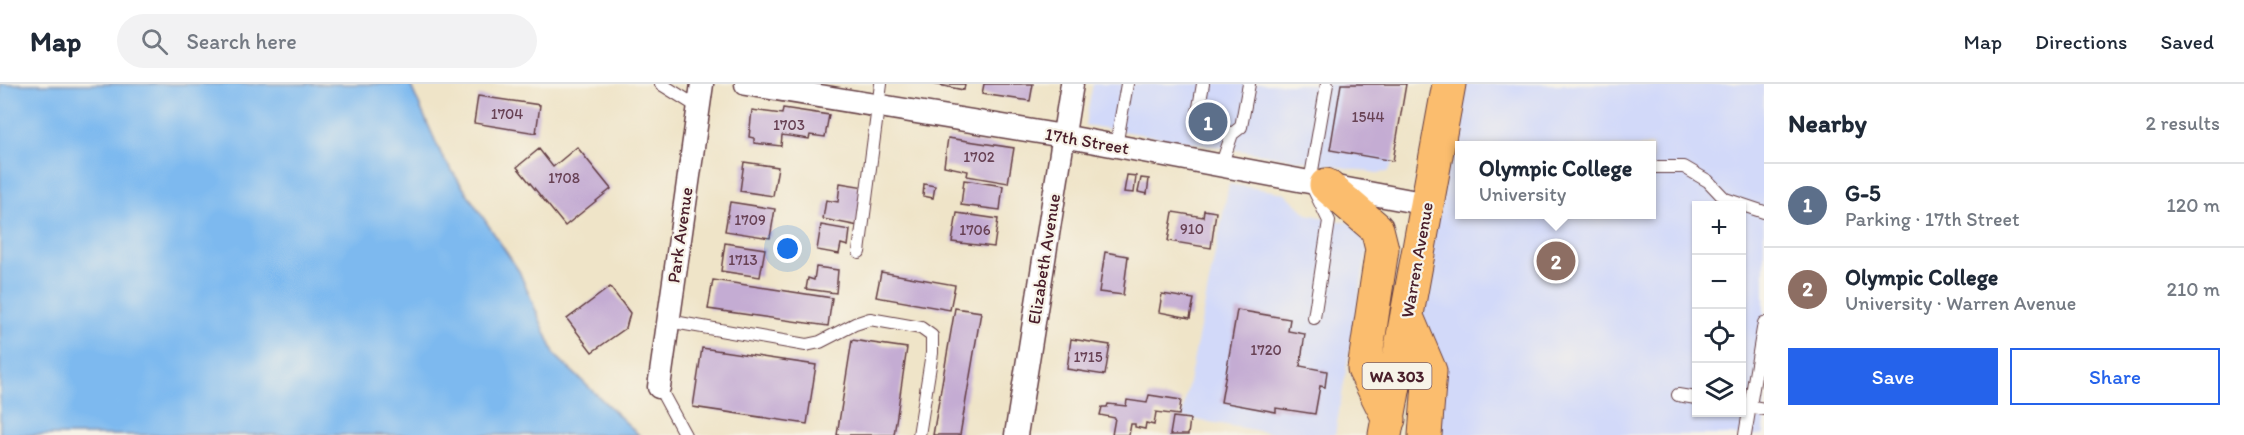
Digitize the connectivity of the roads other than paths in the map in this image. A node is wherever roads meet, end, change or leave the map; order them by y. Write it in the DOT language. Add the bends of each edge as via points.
graph roads {
  1 [pos="661,84"];
  2 [pos="702,84"];
  3 [pos="746,84"];
  4 [pos="1072,84"];
  5 [pos="1127,84"];
  6 [pos="1203,84"];
  7 [pos="1249,84"];
  8 [pos="1327,84"];
  9 [pos="1452,89"];
  10 [pos="879,95"];
  11 [pos="698,107"];
  12 [pos="1232,134"];
  13 [pos="1063,136"];
  14 [pos="1116,146"];
  15 [pos="1221,166"];
  16 [pos="1656,167"];
  17 [pos="1318,184"];
  18 [pos="1427,204"];
  19 [pos="1764,212"];
  20 [pos="859,252"];
  21 [pos="1407,317"];
  22 [pos="1314,318"];
  23 [pos="668,321"];
  24 [pos="1764,323"];
  25 [pos="659,387"];
  26 [pos="1678,394"];
  27 [pos="1692,397"];
  28 [pos="1746,406"];
  29 [pos="1764,409"];
  30 [pos="1746,417"];
  31 [pos="1387,427"];
  32 [pos="685,435"];
  33 [pos="918,435"];
  34 [pos="1016,435"];
  35 [pos="1425,435"];
  36 [pos="1745,435"];
  1 -- 11 [label="lane"];
  2 -- 11 [label="street, Park Avenue"];
  3 -- 10 [label="street, 17th Street"];
  4 -- 13 [label="street, Elizabeth Avenue"];
  5 -- 14 [label="lane"];
  6 -- 12 [label="lane" via="1197,119"];
  7 -- 12 [label="lane" via="1241,127"];
  8 -- 17 [label="lane"];
  9 -- 18 [label="main road, Warren Avenue / WA 303"];
  10 -- 13 [label="street, 17th Street"];
  10 -- 20 [label="lane"];
  11 -- 23 [label="street, Park Avenue"];
  12 -- 15 [label="lane"];
  13 -- 14 [label="street, 17th Street"];
  13 -- 34 [label="street, Elizabeth Avenue"];
  14 -- 15 [label="street, 17th Street"];
  15 -- 17 [label="street, 17th Street"];
  16 -- 19 [label="lane" via="1684,167 1708,181 1725,199"];
  17 -- 18 [label="street, 17th Street"];
  17 -- 22 [label="lane" via="1329,221"];
  17 -- 31 [label="main road" via="1377,229 1382,249 1364,369"];
  18 -- 21 [label="main road, Warren Avenue / WA 303"];
  21 -- 31 [label="main road, Warren Avenue / WA 303"];
  21 -- 35 [label="main road" via="1430,371"];
  23 -- 25 [label="street, Park Avenue"];
  23 -- 33 [label="lane" via="806,345 870,319 921,328 932,336 932,353"];
  24 -- 28 [label="lane"];
  25 -- 32 [label="lane"];
  26 -- 27 [label="lane"];
  28 -- 29 [label="lane"];
  30 -- 36 [label="lane"];
}
